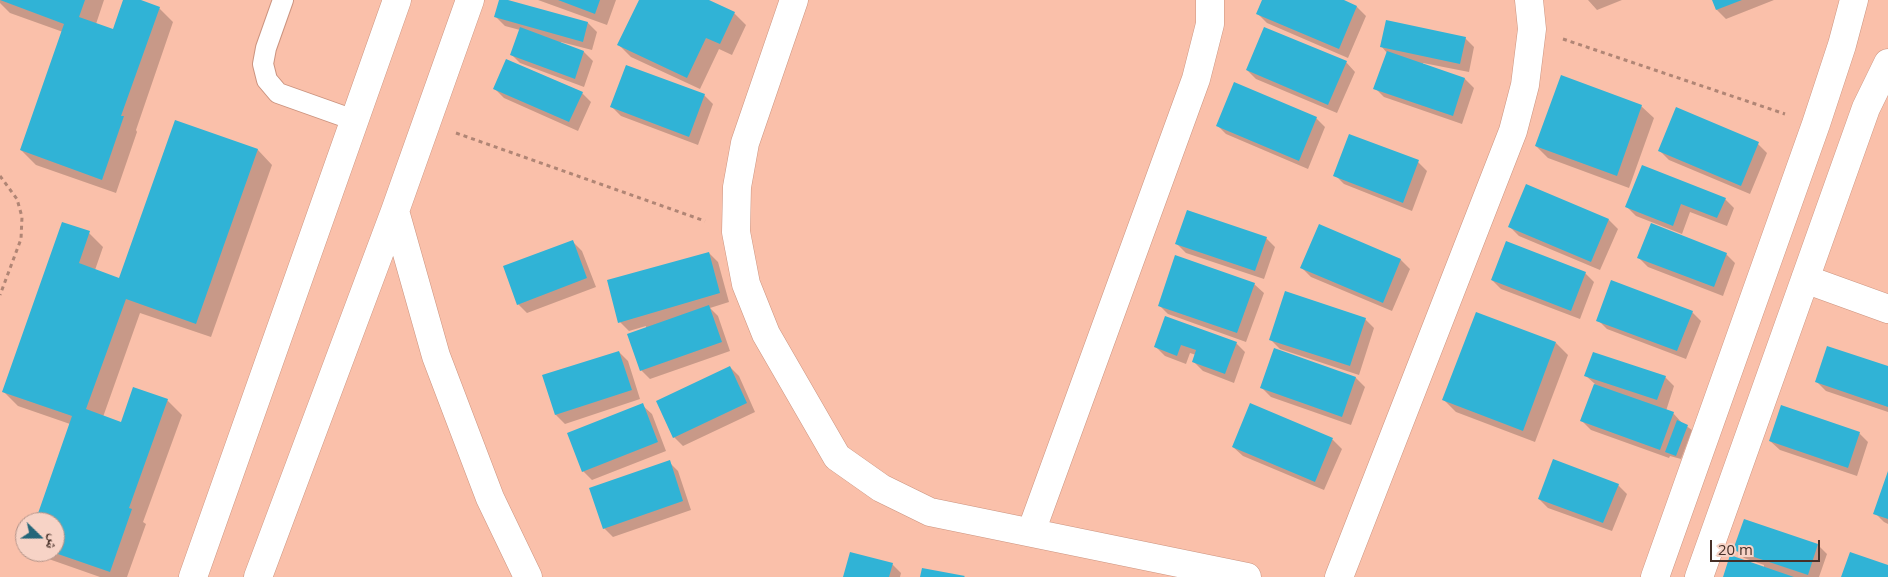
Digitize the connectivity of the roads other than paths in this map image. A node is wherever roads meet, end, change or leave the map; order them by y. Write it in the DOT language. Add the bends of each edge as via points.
graph roads {
  1 [pos="283,0"];
  2 [pos="397,0"];
  3 [pos="470,0"];
  4 [pos="794,0"];
  5 [pos="1210,0"];
  6 [pos="1529,0"];
  7 [pos="1854,0"];
  8 [pos="1888,63"];
  9 [pos="1827,93"];
  10 [pos="1866,108"];
  11 [pos="354,120"];
  12 [pos="395,211"];
  13 [pos="1805,279"];
  14 [pos="1888,309"];
  15 [pos="1031,532"];
  16 [pos="193,577"];
  17 [pos="258,577"];
  18 [pos="528,577"];
  19 [pos="1248,577"];
  20 [pos="1339,577"];
  21 [pos="1656,577"];
  22 [pos="1700,577"];
  1 -- 11 [label="lane" via="266,48 263,64 267,80 278,93"];
  2 -- 11 [label="street"];
  3 -- 12 [label="street"];
  4 -- 15 [label="street" via="745,143 737,187 736,232 746,284 766,334 837,457 881,488 930,512"];
  5 -- 15 [label="street" via="1210,24 1196,80"];
  6 -- 20 [label="street" via="1532,28 1525,85 1513,131"];
  7 -- 9 [label="street"];
  8 -- 10 [label="street"];
  9 -- 10 [label="street"];
  9 -- 21 [label="street"];
  10 -- 13 [label="street"];
  11 -- 16 [label="street"];
  12 -- 17 [label="street"];
  12 -- 18 [label="street" via="436,356 490,498"];
  13 -- 14 [label="street"];
  13 -- 22 [label="street"];
  15 -- 19 [label="street"];
}
